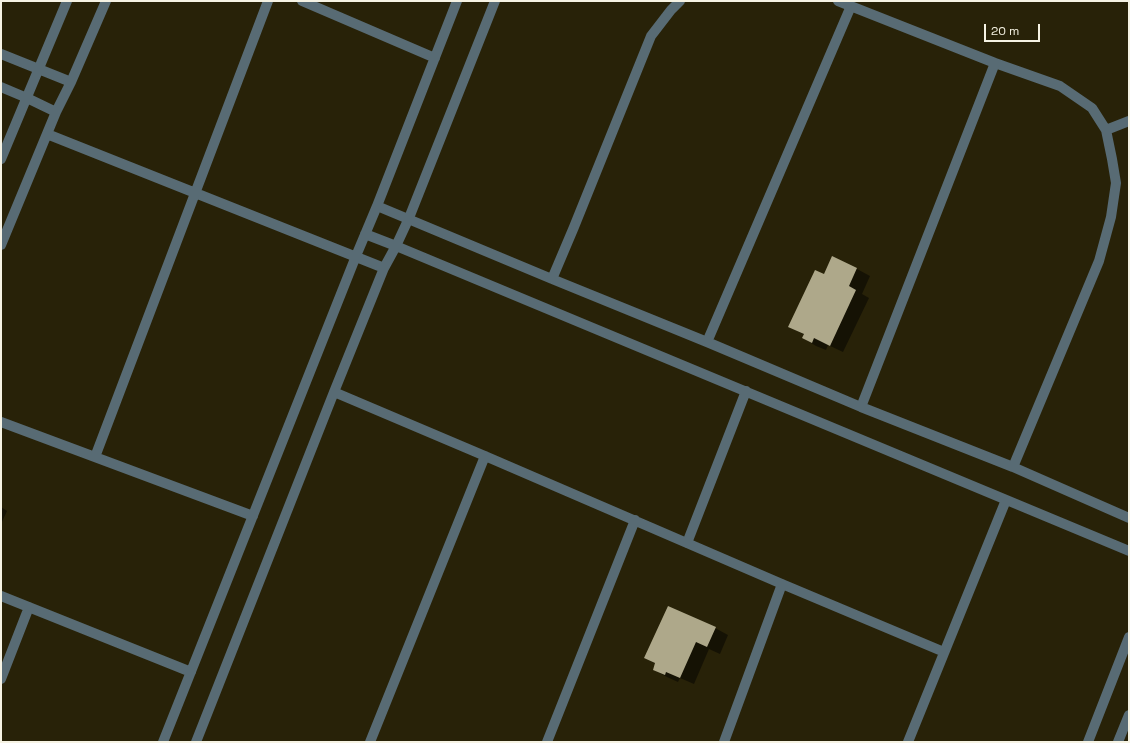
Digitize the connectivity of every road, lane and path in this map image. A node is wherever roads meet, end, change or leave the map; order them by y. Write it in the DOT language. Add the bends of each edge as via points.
graph roads {
  1 [pos="67,1"];
  2 [pos="106,1"];
  3 [pos="268,1"];
  4 [pos="302,1"];
  5 [pos="457,1"];
  6 [pos="495,1"];
  7 [pos="680,1"];
  8 [pos="838,1"];
  9 [pos="851,6"];
  10 [pos="1,54"];
  11 [pos="435,58"];
  12 [pos="995,62"];
  13 [pos="39,70"];
  14 [pos="71,82"];
  15 [pos="1,87"];
  16 [pos="27,98"];
  17 [pos="56,112"];
  18 [pos="1129,121"];
  19 [pos="1106,130"];
  20 [pos="47,134"];
  21 [pos="1,159"];
  22 [pos="195,192"];
  23 [pos="377,206"];
  24 [pos="409,218"];
  25 [pos="365,234"];
  26 [pos="1,245"];
  27 [pos="396,246"];
  28 [pos="356,256"];
  29 [pos="384,268"];
  30 [pos="552,279"];
  31 [pos="707,342"];
  32 [pos="746,391"];
  33 [pos="334,392"];
  34 [pos="861,407"];
  35 [pos="1,422"];
  36 [pos="485,456"];
  37 [pos="95,458"];
  38 [pos="1013,467"];
  39 [pos="1006,500"];
  40 [pos="252,516"];
  41 [pos="1129,518"];
  42 [pos="635,520"];
  43 [pos="687,543"];
  44 [pos="1129,551"];
  45 [pos="782,584"];
  46 [pos="1,596"];
  47 [pos="29,607"];
  48 [pos="1129,637"];
  49 [pos="944,652"];
  50 [pos="191,672"];
  51 [pos="1,679"];
  52 [pos="1128,720"];
  53 [pos="163,742"];
  54 [pos="196,742"];
  55 [pos="370,742"];
  56 [pos="547,742"];
  57 [pos="724,742"];
  58 [pos="908,742"];
  59 [pos="1088,742"];
  60 [pos="1118,742"];
  1 -- 13 [label="street"];
  2 -- 14 [label="street"];
  3 -- 22 [label="street"];
  4 -- 11 [label="street"];
  5 -- 11 [label="street"];
  6 -- 24 [label="street"];
  7 -- 30 [label="street" via="651,36"];
  8 -- 9 [label="street"];
  9 -- 12 [label="street"];
  9 -- 31 [label="street"];
  10 -- 13 [label="street"];
  11 -- 23 [label="street"];
  12 -- 19 [label="street" via="1060,86 1092,108"];
  12 -- 34 [label="street"];
  13 -- 14 [label="street"];
  13 -- 16 [label="street"];
  14 -- 17 [label="street"];
  15 -- 16 [label="street"];
  16 -- 17 [label="street"];
  16 -- 21 [label="street"];
  17 -- 20 [label="street"];
  18 -- 19 [label="street"];
  19 -- 38 [label="street" via="1116,183 1111,217 1099,261"];
  20 -- 22 [label="street"];
  20 -- 26 [label="street"];
  22 -- 28 [label="street"];
  22 -- 37 [label="street"];
  23 -- 24 [label="street"];
  23 -- 25 [label="street"];
  24 -- 27 [label="street"];
  24 -- 30 [label="street"];
  25 -- 27 [label="street"];
  25 -- 28 [label="street"];
  27 -- 29 [label="street"];
  27 -- 32 [label="street"];
  28 -- 29 [label="street"];
  28 -- 40 [label="street"];
  29 -- 33 [label="street"];
  30 -- 31 [label="street"];
  31 -- 34 [label="street"];
  32 -- 39 [label="street"];
  32 -- 43 [label="street"];
  33 -- 36 [label="street"];
  33 -- 54 [label="street"];
  34 -- 38 [label="street"];
  35 -- 37 [label="street"];
  36 -- 42 [label="street"];
  36 -- 55 [label="street"];
  37 -- 40 [label="street"];
  38 -- 41 [label="street"];
  39 -- 44 [label="street"];
  39 -- 49 [label="street"];
  40 -- 50 [label="street"];
  42 -- 43 [label="street"];
  42 -- 56 [label="street"];
  43 -- 45 [label="street"];
  45 -- 49 [label="street"];
  45 -- 57 [label="street"];
  46 -- 47 [label="street"];
  47 -- 50 [label="street"];
  47 -- 51 [label="street"];
  48 -- 59 [label="street"];
  49 -- 58 [label="street"];
  50 -- 53 [label="street"];
  52 -- 60 [label="street"];
}
